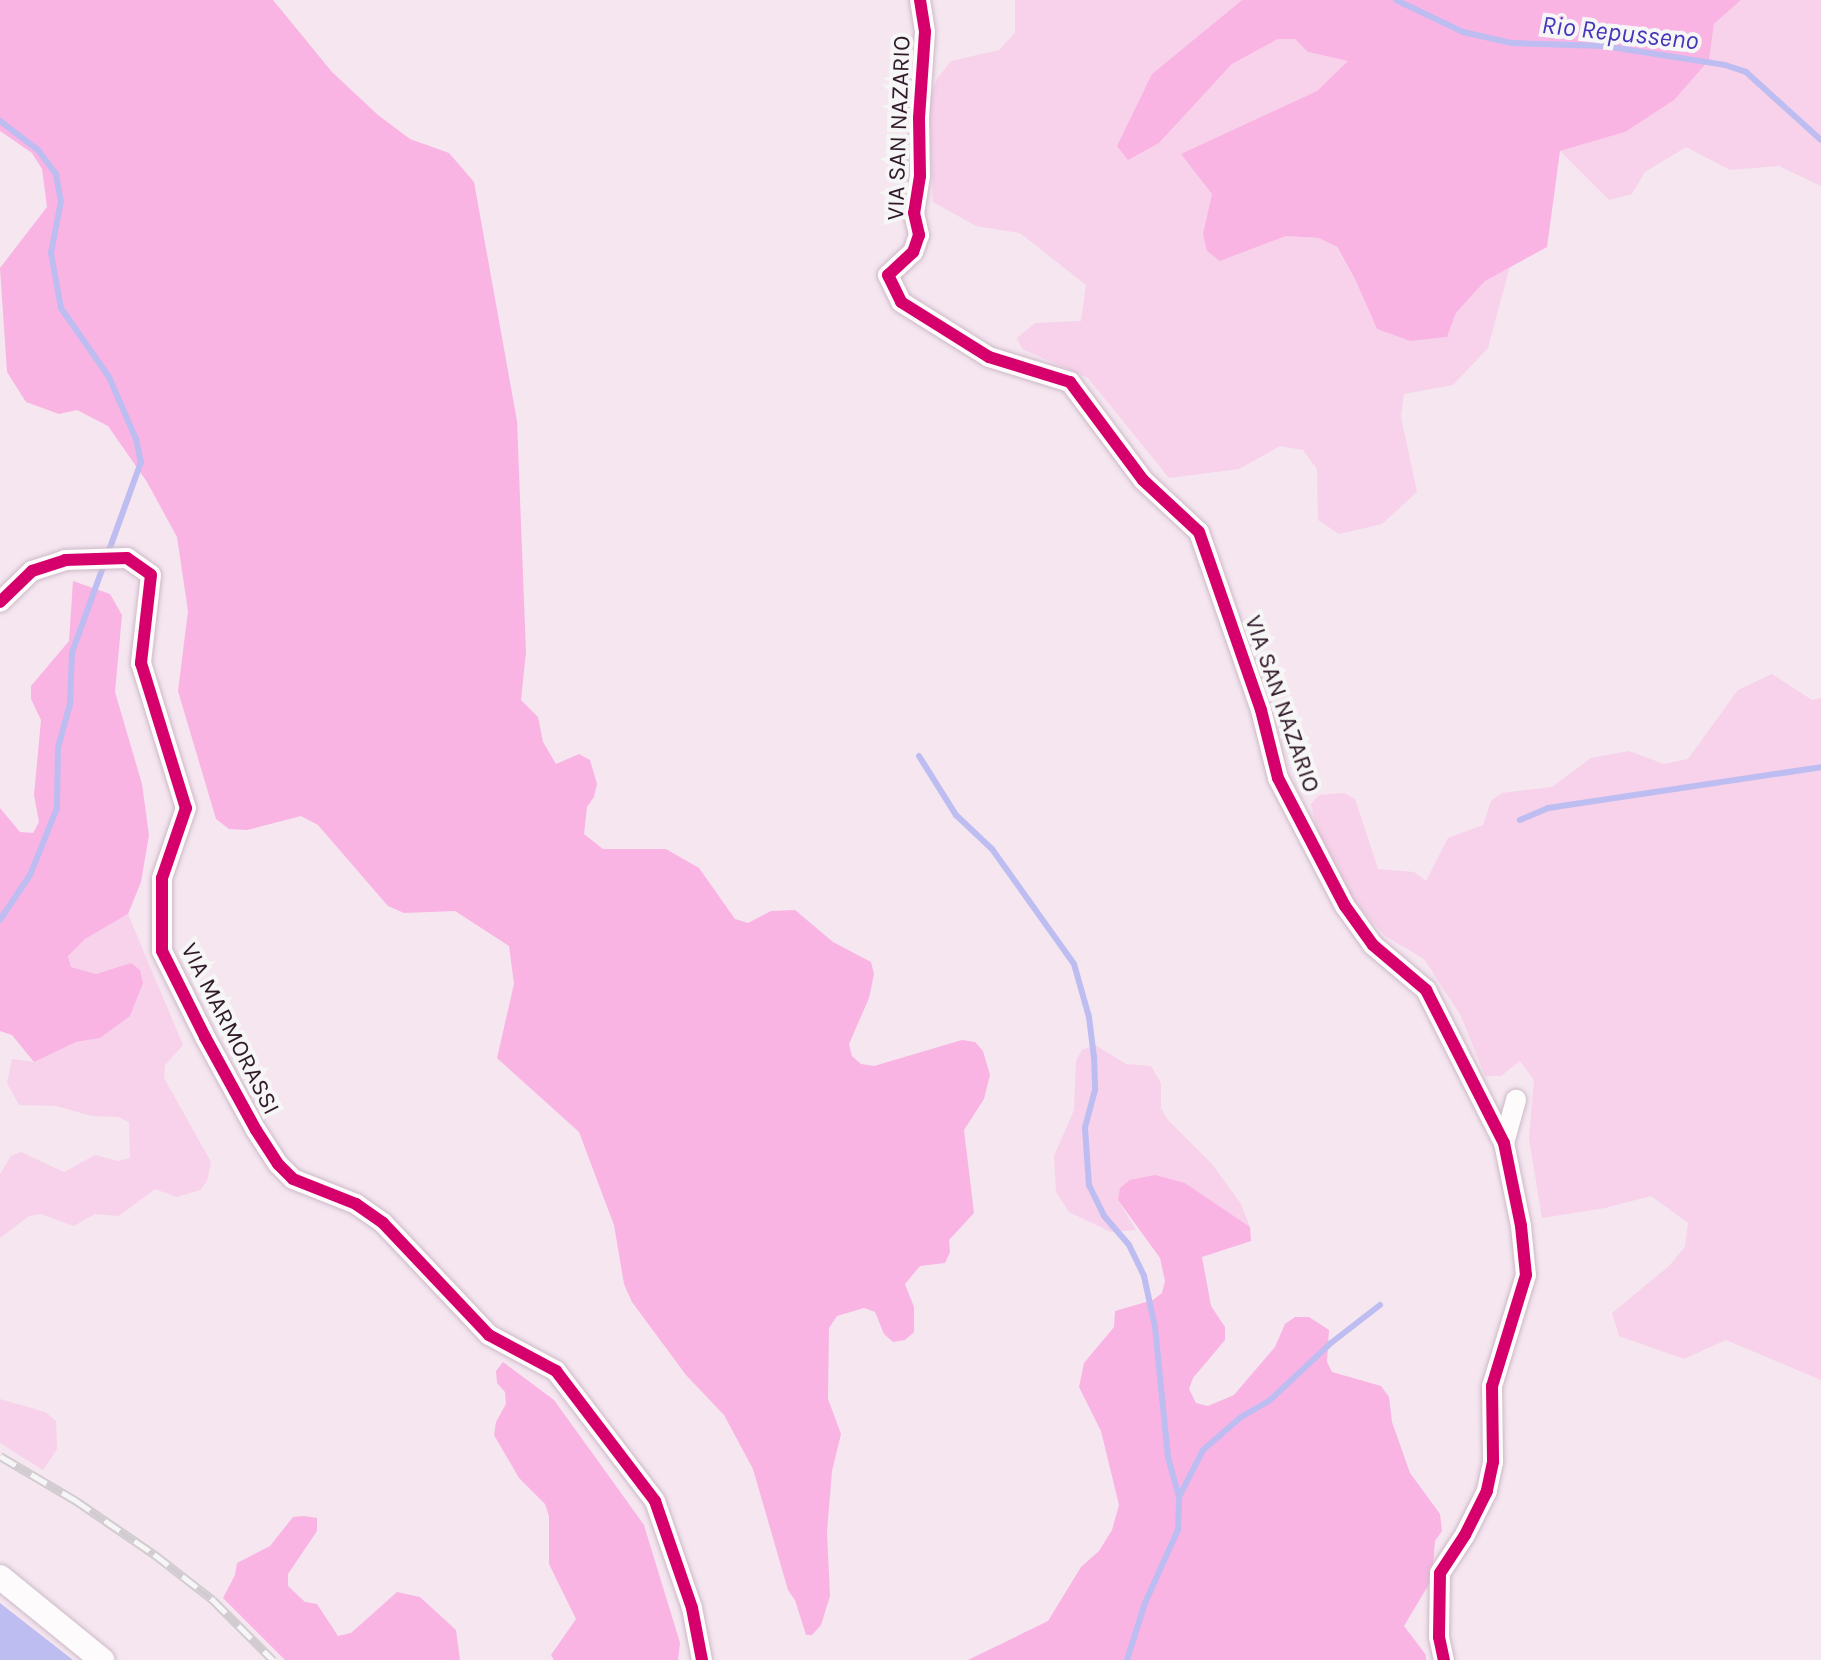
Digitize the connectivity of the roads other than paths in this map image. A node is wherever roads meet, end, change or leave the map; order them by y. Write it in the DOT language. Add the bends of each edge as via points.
graph roads {
  1 [pos="920,0"];
  2 [pos="0,602"];
  3 [pos="1516,1100"];
  4 [pos="1504,1143"];
  5 [pos="0,1577"];
  6 [pos="102,1660"];
  7 [pos="702,1660"];
  8 [pos="1444,1660"];
  1 -- 4 [label="street, VIA SAN NAZARIO" via="925,32 914,213 919,235 913,252 888,275 894,289 910,309 989,357 1070,382 1143,480 1199,532 1285,792 1345,906 1373,945 1426,990"];
  2 -- 7 [label="street, VIA MARMORASSI" via="32,571 65,560 127,558 151,575 141,663 186,808 162,878 162,951 278,1164 293,1179 356,1204 383,1223 482,1329 556,1371 655,1501 692,1608"];
  3 -- 4 [label="street"];
  4 -- 8 [label="street, VIA SAN NAZARIO" via="1526,1275 1492,1386 1493,1462 1487,1491 1440,1573"];
  5 -- 6 [label="main road"];
}
